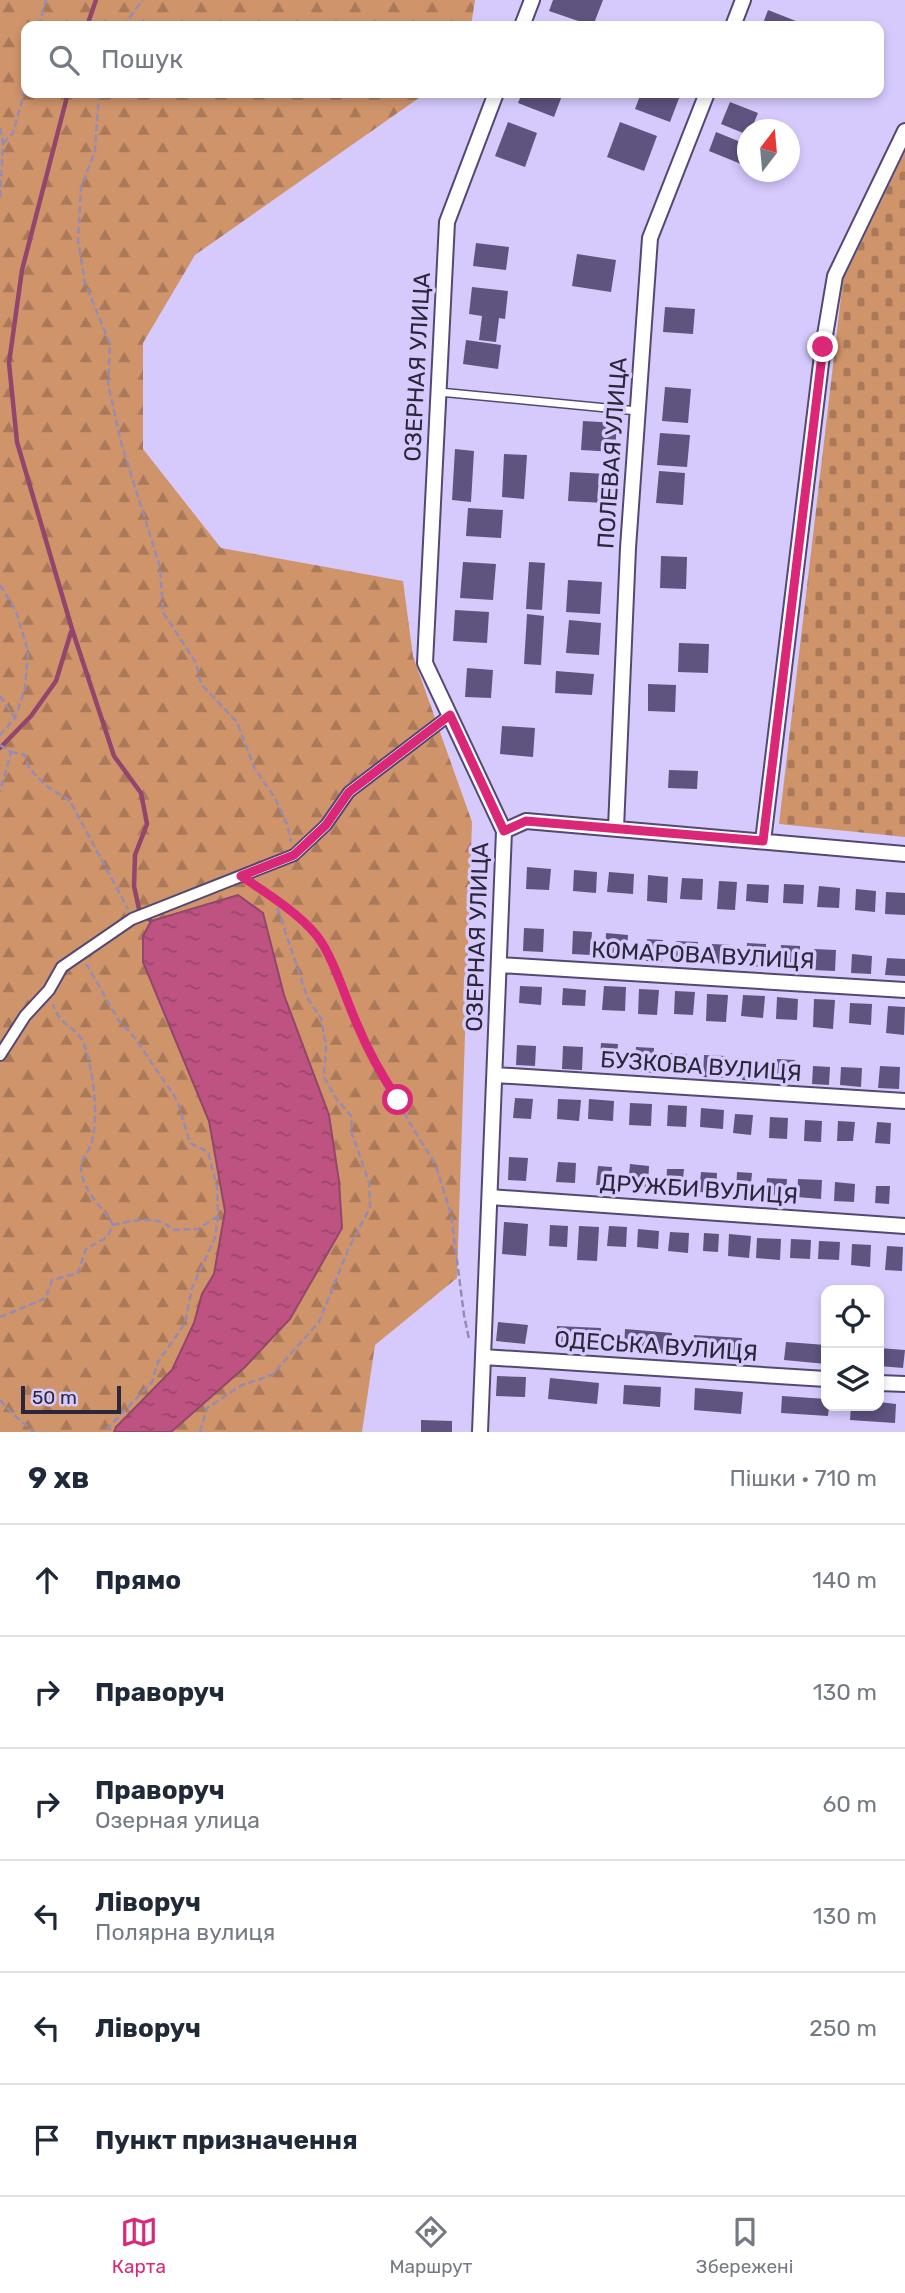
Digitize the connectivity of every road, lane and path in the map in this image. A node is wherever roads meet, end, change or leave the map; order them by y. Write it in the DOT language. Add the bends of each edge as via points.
graph roads {
  1 [pos="46,0"];
  2 [pos="143,0"];
  3 [pos="532,0"];
  4 [pos="743,0"];
  5 [pos="40,21"];
  6 [pos="127,21"];
  7 [pos="524,21"];
  8 [pos="735,21"];
  9 [pos="23,98"];
  10 [pos="99,98"];
  11 [pos="494,98"];
  12 [pos="705,98"];
  13 [pos="0,128"];
  14 [pos="905,131"];
  15 [pos="3,143"];
  16 [pos="0,200"];
  17 [pos="439,392"];
  18 [pos="638,411"];
  19 [pos="0,585"];
  20 [pos="0,696"];
  21 [pos="450,715"];
  22 [pos="15,718"];
  23 [pos="0,735"];
  24 [pos="0,745"];
  25 [pos="11,752"];
  26 [pos="0,792"];
  27 [pos="616,828"];
  28 [pos="504,831"];
  29 [pos="763,841"];
  30 [pos="905,854"];
  31 [pos="294,855"];
  32 [pos="241,876"];
  33 [pos="274,898"];
  34 [pos="132,919"];
  35 [pos="499,965"];
  36 [pos="62,967"];
  37 [pos="49,990"];
  38 [pos="905,990"];
  39 [pos="0,1055"];
  40 [pos="495,1075"];
  41 [pos="905,1101"];
  42 [pos="490,1198"];
  43 [pos="218,1216"];
  44 [pos="113,1224"];
  45 [pos="905,1226"];
  46 [pos="0,1317"];
  47 [pos="469,1340"];
  48 [pos="483,1357"];
  49 [pos="821,1379"];
  50 [pos="884,1382"];
  51 [pos="905,1384"];
  52 [pos="0,1400"];
  53 [pos="34,1432"];
  54 [pos="104,1432"];
  55 [pos="200,1432"];
  56 [pos="480,1432"];
  1 -- 5 [label="path"];
  2 -- 6 [label="path"];
  3 -- 7 [label="street"];
  4 -- 8 [label="street"];
  9 -- 15 [label="path" via="13,133"];
  10 -- 31 [label="path" via="95,151 81,188 78,240 85,282 110,345 110,395 160,567 163,612 196,663 201,684 237,722 255,769 287,824"];
  11 -- 17 [label="street, ОЗЕРНАЯ УЛИЦА" via="447,222"];
  12 -- 18 [label="street, ПОЛЕВАЯ УЛИЦА" via="650,238"];
  13 -- 15 [label="path"];
  14 -- 29 [label="street" via="835,276"];
  15 -- 16 [label="path"];
  17 -- 18 [label="lane"];
  17 -- 21 [label="street, ОЗЕРНАЯ УЛИЦА" via="425,663"];
  18 -- 27 [label="street, ПОЛЕВАЯ УЛИЦА"];
  19 -- 22 [label="path" via="16,611 28,651 25,689"];
  20 -- 22 [label="path"];
  21 -- 28 [label="street, ОЗЕРНАЯ УЛИЦА"];
  21 -- 31 [label="street" via="349,792 326,825"];
  22 -- 23 [label="path"];
  24 -- 25 [label="path"];
  25 -- 26 [label="path"];
  25 -- 34 [label="path" via="25,755 29,768 45,785 70,801"];
  27 -- 28 [label="street" via="526,821"];
  27 -- 29 [label="street"];
  28 -- 35 [label="street, ОЗЕРНАЯ УЛИЦА"];
  29 -- 30 [label="street"];
  31 -- 32 [label="street"];
  32 -- 33 [label="path"];
  32 -- 34 [label="street"];
  33 -- 47 [label="path" via="318,936 378,1070 436,1166 451,1214"];
  33 -- 55 [label="path" via="308,999 321,1018 326,1046 324,1077 352,1117 351,1131 369,1182 370,1207 319,1322 272,1375 242,1385 207,1408"];
  34 -- 36 [label="street"];
  35 -- 38 [label="street, КОМАРОВА ВУЛИЦЯ"];
  35 -- 40 [label="street, ОЗЕРНАЯ УЛИЦА"];
  36 -- 37 [label="street"];
  36 -- 43 [label="path" via="87,965 119,1021 177,1100 190,1143 208,1152"];
  37 -- 39 [label="street" via="25,1016"];
  37 -- 44 [label="path" via="55,1012 82,1038 92,1074 92,1142 82,1160 82,1174 93,1200"];
  40 -- 41 [label="street, БУЗКОВА ВУЛИЦЯ"];
  40 -- 42 [label="street, ОЗЕРНАЯ УЛИЦА"];
  42 -- 45 [label="street, ДРУЖБИ ВУЛИЦЯ"];
  42 -- 48 [label="street, ОЗЕРНАЯ УЛИЦА"];
  43 -- 44 [label="path" via="198,1229 173,1230 154,1220"];
  43 -- 54 [label="path" via="215,1238 192,1288 184,1322 158,1362 152,1382"];
  44 -- 46 [label="path" via="107,1237 86,1249 78,1273 52,1280 46,1298"];
  48 -- 49 [label="street, ОДЕСЬКА ВУЛИЦЯ"];
  48 -- 56 [label="street, ОЗЕРНАЯ УЛИЦА"];
  50 -- 51 [label="street"];
  52 -- 53 [label="path"];
}
